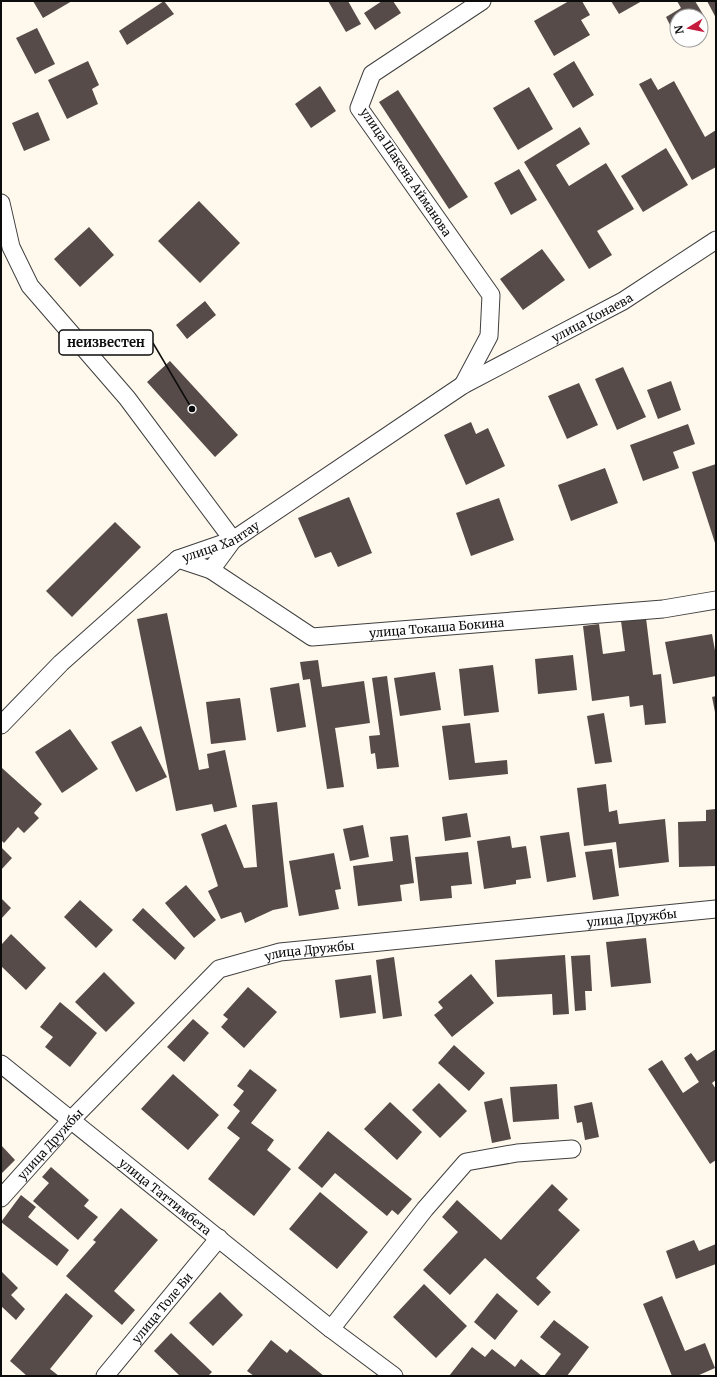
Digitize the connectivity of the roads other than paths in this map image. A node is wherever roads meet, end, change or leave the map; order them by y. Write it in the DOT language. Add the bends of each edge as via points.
graph roads {
  1 [pos="482,1"];
  2 [pos="1,203"];
  3 [pos="716,240"];
  4 [pos="463,384"];
  5 [pos="233,540"];
  6 [pos="178,559"];
  7 [pos="211,570"];
  8 [pos="716,600"];
  9 [pos="1,725"];
  10 [pos="716,909"];
  11 [pos="1,1064"];
  12 [pos="71,1120"];
  13 [pos="572,1149"];
  14 [pos="1,1198"];
  15 [pos="219,1238"];
  16 [pos="330,1329"];
  17 [pos="105,1376"];
  18 [pos="394,1376"];
  1 -- 4 [label="street, улица Шакена Айманова" via="372,74 359,108 491,295 489,336"];
  2 -- 5 [label="street" via="11,247 30,286 127,398"];
  3 -- 4 [label="street, улица Конаева" via="623,301"];
  4 -- 5 [label="street, улица Хантау"];
  5 -- 6 [label="street, улица Хантау"];
  5 -- 7 [label="street"];
  6 -- 7 [label="street, улица Токаша Бокина"];
  6 -- 9 [label="street, улица Хантау" via="61,663"];
  7 -- 8 [label="street, улица Токаша Бокина" via="312,637 663,609"];
  10 -- 12 [label="street, улица Дружбы" via="280,952 219,969"];
  11 -- 12 [label="street, улица Таттимбета"];
  12 -- 14 [label="street, улица Дружбы"];
  12 -- 15 [label="street, улица Таттимбета"];
  13 -- 16 [label="street" via="517,1153 466,1162 425,1209"];
  15 -- 16 [label="street, улица Таттимбета"];
  15 -- 17 [label="street, улица Толе Би"];
  16 -- 18 [label="street, улица Таттимбета"];
}
